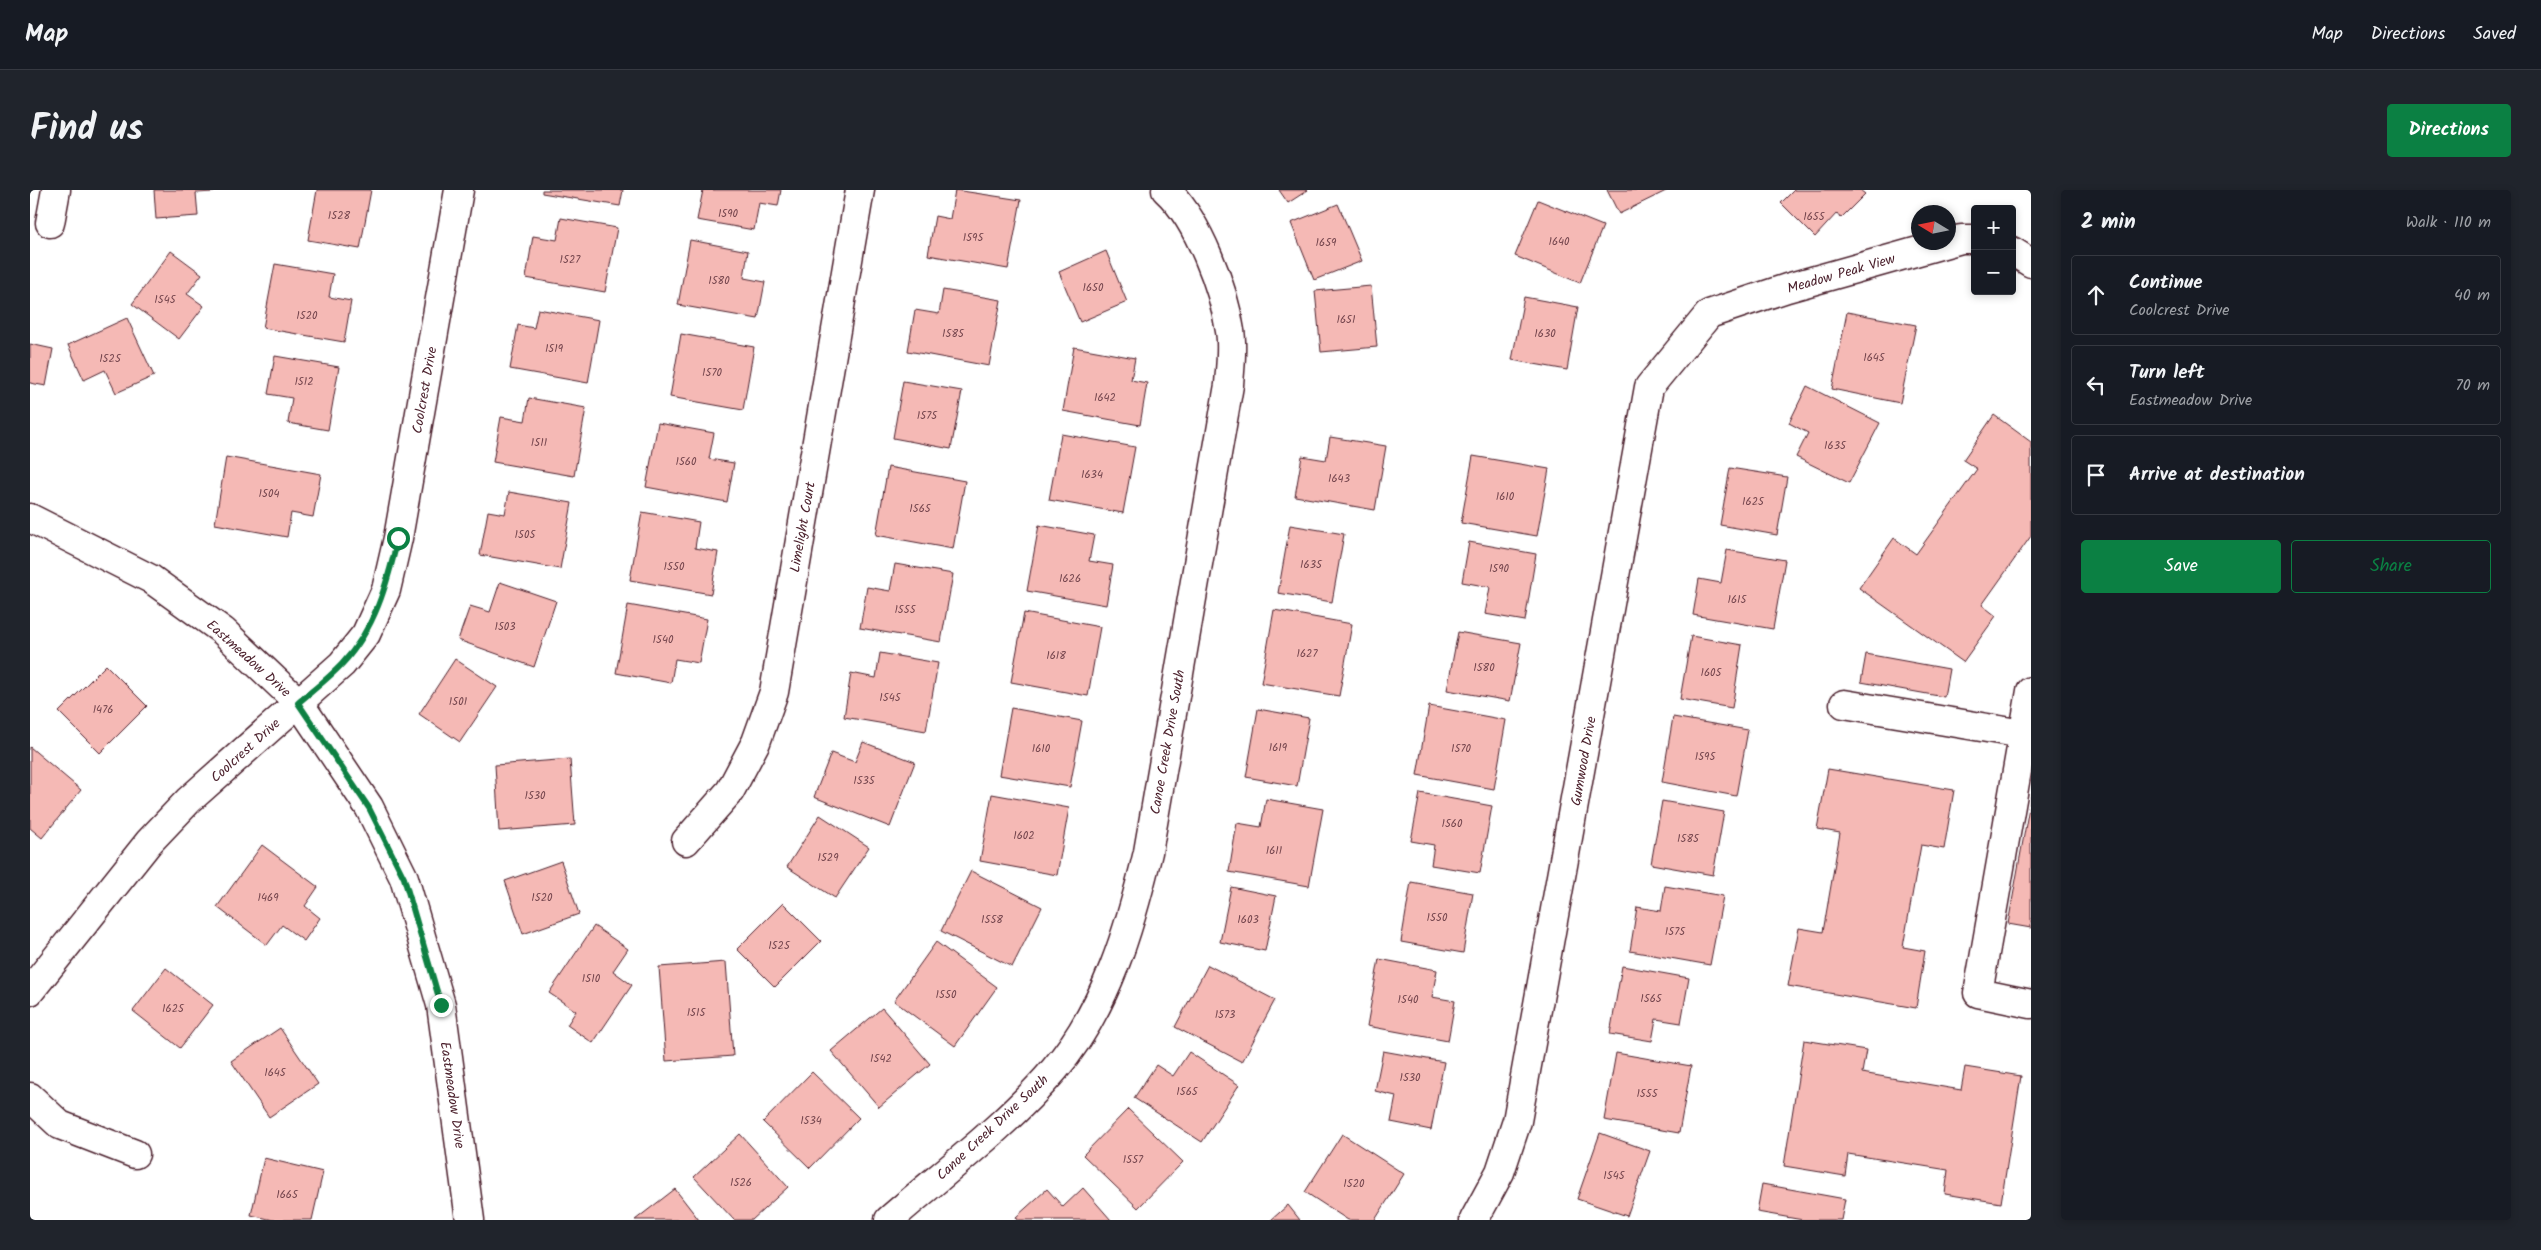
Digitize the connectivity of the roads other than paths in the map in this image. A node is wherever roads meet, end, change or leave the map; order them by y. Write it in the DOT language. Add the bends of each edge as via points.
graph roads {
  1 [pos="56,190"];
  2 [pos="459,190"];
  3 [pos="860,190"];
  4 [pos="1166,190"];
  5 [pos="50,223"];
  6 [pos="1971,239"];
  7 [pos="2016,254"];
  8 [pos="2031,263"];
  9 [pos="1709,314"];
  10 [pos="30,518"];
  11 [pos="2031,691"];
  12 [pos="298,703"];
  13 [pos="1844,704"];
  14 [pos="2022,734"];
  15 [pos="686,841"];
  16 [pos="30,991"];
  17 [pos="2031,1004"];
  18 [pos="30,1097"];
  19 [pos="134,1154"];
  20 [pos="470,1220"];
  21 [pos="889,1220"];
  22 [pos="1474,1220"];
  1 -- 5 [label="street"];
  2 -- 12 [label="street, Coolcrest Drive" via="386,590 366,634 342,664"];
  3 -- 15 [label="street, Limelight Court" via="774,692 756,742 730,792"];
  4 -- 21 [label="street, Canoe Creek Drive South" via="1174,196 1200,238 1219,282 1231,332 1229,385 1148,852 1134,910 1090,1019 1055,1069 1009,1115"];
  6 -- 9 [label="street, Meadow Peak View" via="1961,239 1796,286"];
  7 -- 8 [label="street"];
  9 -- 22 [label="street, Gumwood Drive" via="1649,388 1519,1111 1500,1172"];
  10 -- 12 [label="street, Eastmeadow Drive" via="151,579 223,631"];
  11 -- 14 [label="street"];
  12 -- 16 [label="street, Coolcrest Drive" via="189,800 149,842"];
  12 -- 20 [label="street, Eastmeadow Drive" via="369,808 404,878 441,1005"];
  13 -- 14 [label="street"];
  14 -- 17 [label="street" via="1978,993"];
  18 -- 19 [label="street" via="60,1125"];
}
